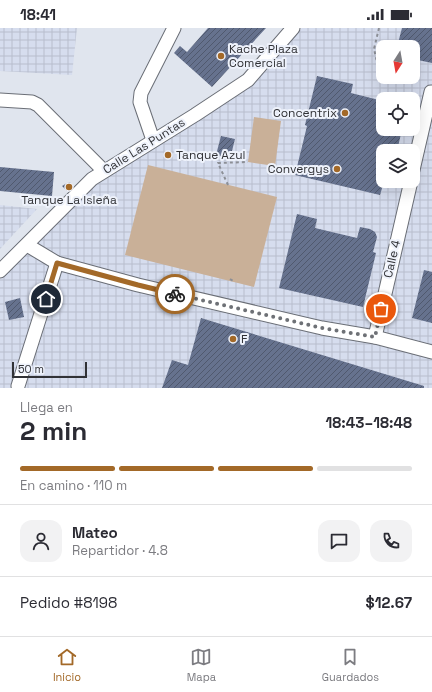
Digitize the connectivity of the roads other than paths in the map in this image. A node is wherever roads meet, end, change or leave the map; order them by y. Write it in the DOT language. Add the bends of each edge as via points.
graph roads {
  1 [pos="174,28"];
  2 [pos="293,28"];
  3 [pos="432,92"];
  4 [pos="0,100"];
  5 [pos="153,140"];
  6 [pos="419,144"];
  7 [pos="104,171"];
  8 [pos="408,188"];
  9 [pos="27,245"];
  10 [pos="57,263"];
  11 [pos="0,271"];
  12 [pos="375,337"];
  13 [pos="432,352"];
  14 [pos="19,387"];
  1 -- 5 [label="street" via="141,93 140,102"];
  2 -- 5 [label="street, Calle Las Puntas" via="248,80"];
  3 -- 6 [label="street"];
  4 -- 7 [label="street" via="38,104"];
  5 -- 7 [label="street, Calle Las Puntas"];
  7 -- 9 [label="street, Calle Las Puntas" via="92,178"];
  8 -- 12 [label="street, Calle 4"];
  9 -- 10 [label="street"];
  9 -- 11 [label="street, Calle Las Puntas"];
  10 -- 12 [label="street" via="154,289 322,328"];
  10 -- 14 [label="street"];
  12 -- 13 [label="street"];
}
